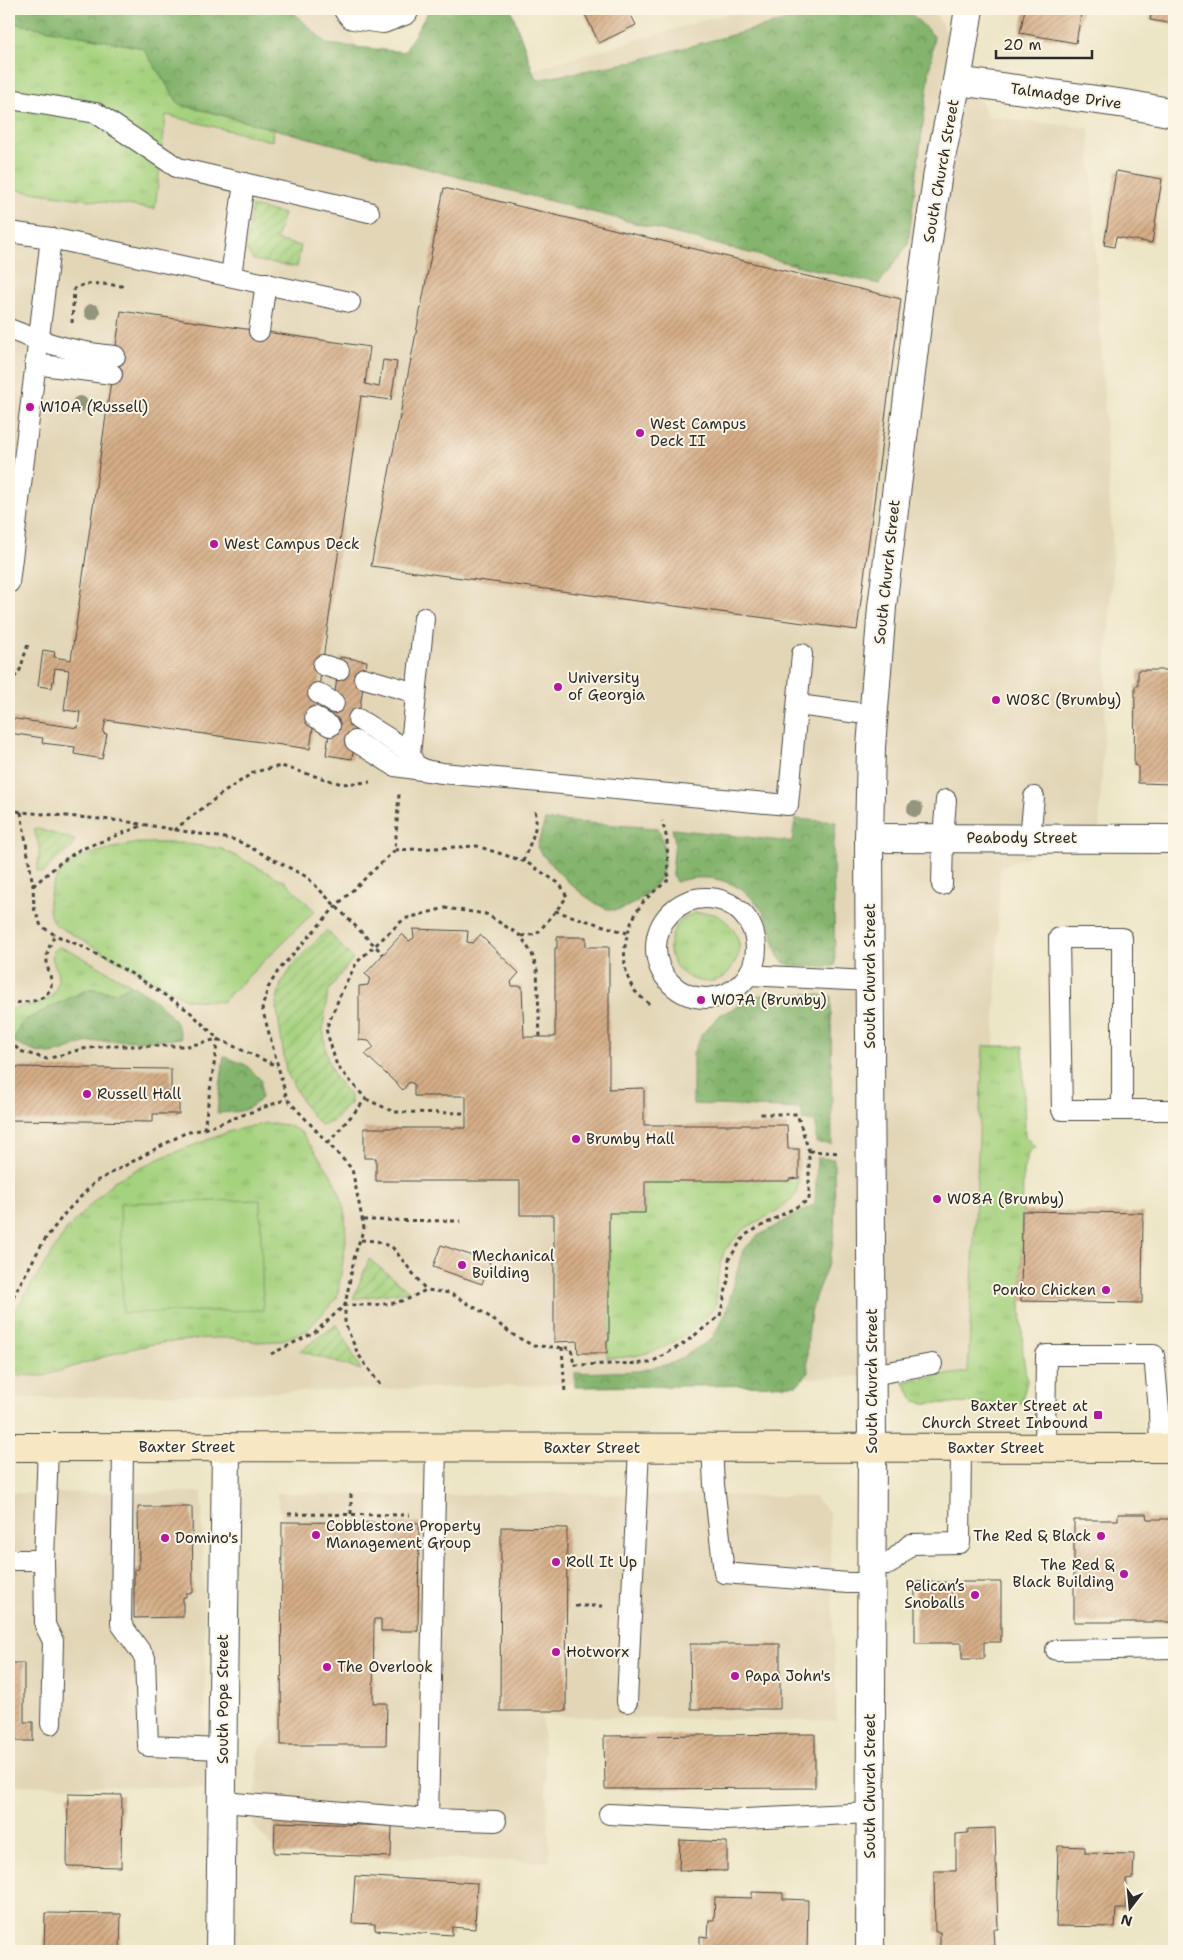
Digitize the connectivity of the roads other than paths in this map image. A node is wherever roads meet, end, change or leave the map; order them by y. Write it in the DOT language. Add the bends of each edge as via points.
graph roads {
  1 [pos="348,9"];
  2 [pos="405,9"];
  3 [pos="969,9"];
  4 [pos="957,81"];
  5 [pos="10,99"];
  6 [pos="1174,113"];
  7 [pos="244,183"];
  8 [pos="369,212"];
  9 [pos="9,232"];
  10 [pos="51,238"];
  11 [pos="231,276"];
  12 [pos="266,283"];
  13 [pos="350,302"];
  14 [pos="9,329"];
  15 [pos="258,331"];
  16 [pos="39,341"];
  17 [pos="36,364"];
  18 [pos="9,583"];
  19 [pos="424,618"];
  20 [pos="802,654"];
  21 [pos="364,678"];
  22 [pos="416,693"];
  23 [pos="798,705"];
  24 [pos="873,715"];
  25 [pos="358,719"];
  26 [pos="355,741"];
  27 [pos="410,752"];
  28 [pos="432,772"];
  29 [pos="1034,797"];
  30 [pos="946,800"];
  31 [pos="869,838"];
  32 [pos="943,838"];
  33 [pos="1030,838"];
  34 [pos="1174,839"];
  35 [pos="942,886"];
  36 [pos="748,975"];
  37 [pos="870,981"];
  38 [pos="1122,1110"];
  39 [pos="1174,1110"];
  40 [pos="932,1364"];
  41 [pos="872,1375"];
  42 [pos="436,1446"];
  43 [pos="9,1447"];
  44 [pos="48,1447"];
  45 [pos="123,1447"];
  46 [pos="226,1447"];
  47 [pos="712,1447"];
  48 [pos="872,1447"];
  49 [pos="639,1448"];
  50 [pos="961,1448"];
  51 [pos="1045,1448"];
  52 [pos="1167,1448"];
  53 [pos="9,1560"];
  54 [pos="44,1560"];
  55 [pos="871,1573"];
  56 [pos="1174,1648"];
  57 [pos="1056,1650"];
  58 [pos="627,1702"];
  59 [pos="51,1724"];
  60 [pos="222,1749"];
  61 [pos="222,1802"];
  62 [pos="870,1813"];
  63 [pos="609,1814"];
  64 [pos="428,1819"];
  65 [pos="496,1821"];
  66 [pos="220,1951"];
  67 [pos="870,1951"];
  1 -- 2 [label="street" via="354,15 383,19"];
  3 -- 4 [label="street, South Church Street"];
  4 -- 6 [label="street, Talmadge Drive"];
  4 -- 24 [label="street, South Church Street" via="938,172 923,276 882,607"];
  5 -- 7 [label="lane" via="96,113 178,168"];
  7 -- 8 [label="lane"];
  7 -- 11 [label="lane"];
  9 -- 10 [label="lane"];
  10 -- 11 [label="lane"];
  10 -- 16 [label="lane"];
  11 -- 12 [label="lane"];
  12 -- 13 [label="lane"];
  12 -- 15 [label="lane"];
  14 -- 16 [label="lane"];
  16 -- 17 [label="lane"];
  16 -- 17 [label="lane" via="114,365"];
  17 -- 18 [label="lane"];
  19 -- 22 [label="lane"];
  20 -- 23 [label="lane"];
  21 -- 22 [label="lane"];
  22 -- 27 [label="lane"];
  23 -- 24 [label="lane"];
  23 -- 28 [label="lane" via="788,805"];
  24 -- 31 [label="street, South Church Street"];
  25 -- 27 [label="lane"];
  26 -- 28 [label="lane" via="395,766"];
  27 -- 28 [label="lane" via="410,759 415,764"];
  29 -- 33 [label="lane"];
  30 -- 32 [label="lane"];
  31 -- 32 [label="street, Peabody Street"];
  31 -- 37 [label="street, South Church Street"];
  32 -- 33 [label="street, Peabody Street"];
  32 -- 35 [label="lane"];
  33 -- 34 [label="street, Peabody Street"];
  36 -- 36 [label="lane" via="756,952 755,936 749,921 738,909 725,901 693,899 679,905 667,916 655,944 657,960 673,986 687,995 718,997 733,991"];
  36 -- 37 [label="lane"];
  37 -- 41 [label="street, South Church Street"];
  38 -- 38 [label="lane" via="1062,1110 1060,938 1122,938"];
  38 -- 39 [label="lane"];
  40 -- 41 [label="lane"];
  41 -- 48 [label="street, South Church Street"];
  42 -- 46 [label="main road, Baxter Street"];
  42 -- 49 [label="main road, Baxter Street"];
  42 -- 64 [label="lane"];
  43 -- 44 [label="main road, Baxter Street"];
  44 -- 45 [label="main road, Baxter Street"];
  44 -- 54 [label="lane"];
  45 -- 46 [label="main road, Baxter Street"];
  45 -- 60 [label="lane" via="121,1624 145,1658 148,1746"];
  46 -- 60 [label="street, South Pope Street"];
  47 -- 48 [label="main road, Baxter Street"];
  47 -- 49 [label="main road, Baxter Street"];
  47 -- 55 [label="lane" via="724,1573 848,1583"];
  48 -- 50 [label="main road, Baxter Street"];
  48 -- 55 [label="street, South Church Street"];
  49 -- 58 [label="lane"];
  50 -- 51 [label="main road, Baxter Street"];
  50 -- 55 [label="lane" via="960,1542 911,1544 889,1564"];
  51 -- 52 [label="main road, Baxter Street"];
  51 -- 52 [label="lane" via="1046,1355 1154,1355 1159,1411"];
  53 -- 54 [label="lane"];
  54 -- 59 [label="lane" via="45,1626 52,1641"];
  55 -- 62 [label="street, South Church Street"];
  56 -- 57 [label="lane"];
  60 -- 61 [label="street, South Pope Street"];
  61 -- 64 [label="lane"];
  61 -- 66 [label="street, South Pope Street"];
  62 -- 63 [label="lane" via="726,1820"];
  62 -- 67 [label="street, South Church Street"];
  64 -- 65 [label="lane"];
}
